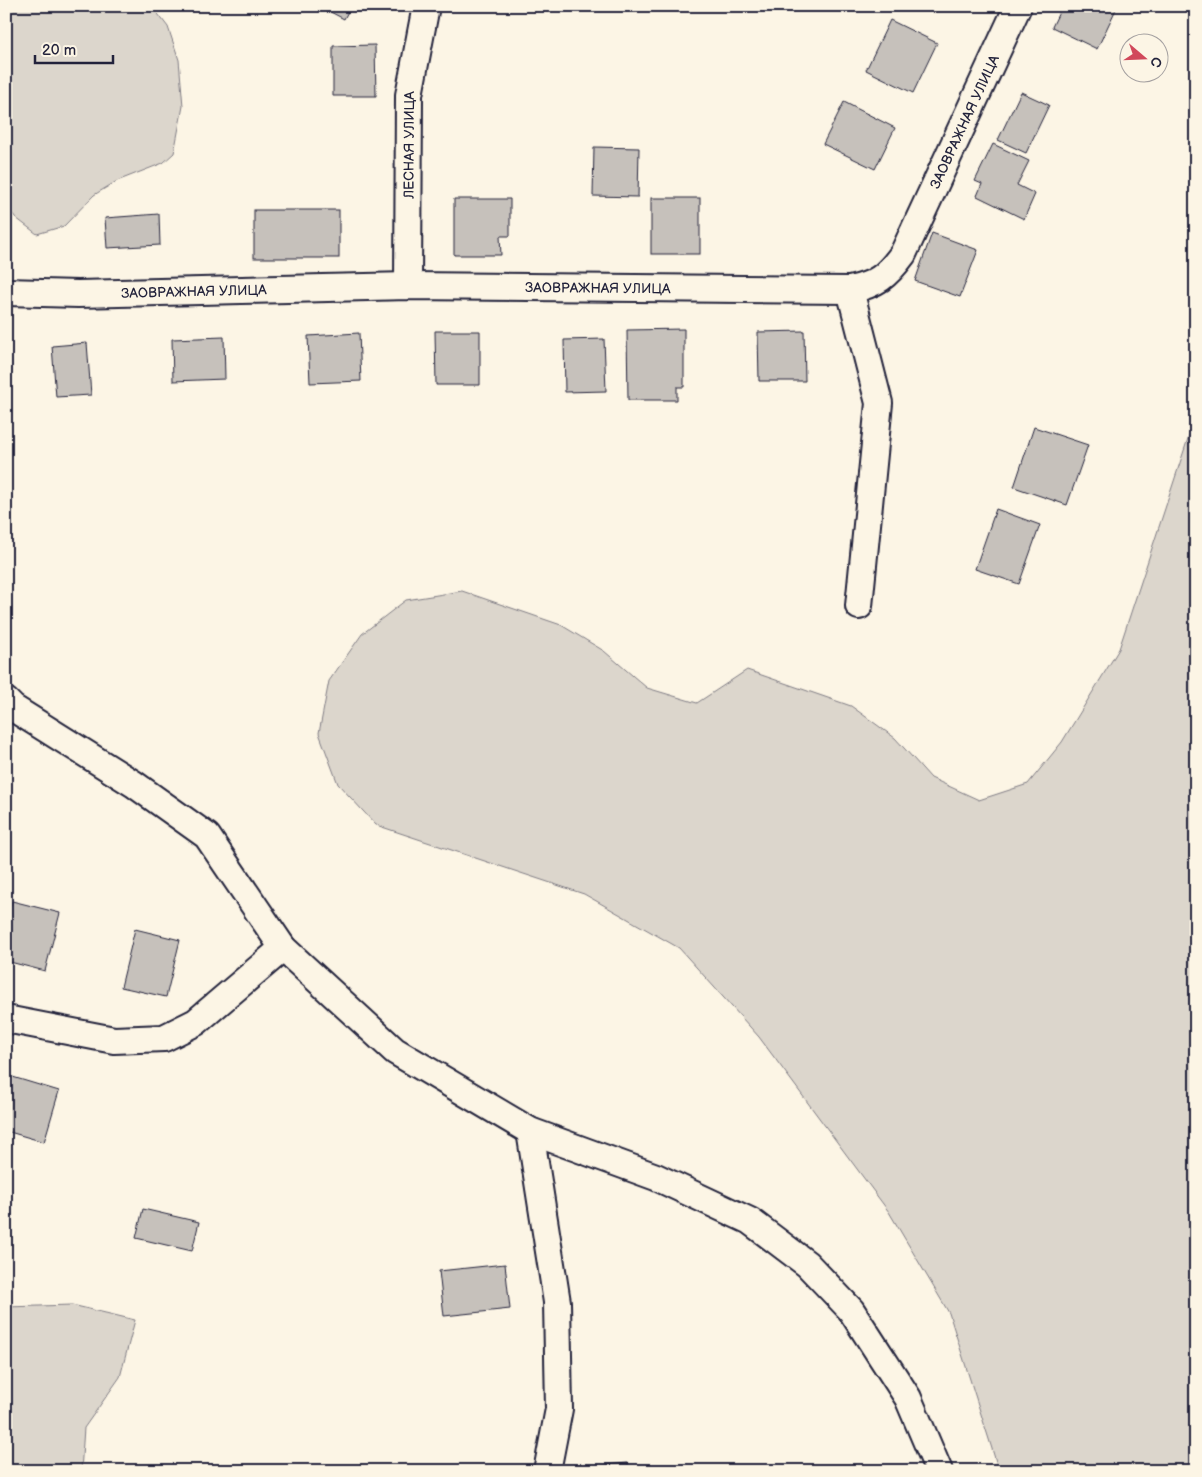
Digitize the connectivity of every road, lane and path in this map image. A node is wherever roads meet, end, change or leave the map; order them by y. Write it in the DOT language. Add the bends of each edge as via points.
graph roads {
  1 [pos="426,6"];
  2 [pos="1018,6"];
  3 [pos="408,286"];
  4 [pos="850,290"];
  5 [pos="6,292"];
  6 [pos="859,606"];
  7 [pos="6,701"];
  8 [pos="283,948"];
  9 [pos="6,1019"];
  10 [pos="530,1130"];
  11 [pos="547,1471"];
  12 [pos="939,1471"];
  1 -- 3 [label="street, ЛЕСНАЯ УЛИЦА" via="409,95"];
  2 -- 4 [label="street, ЗАОВРАЖНАЯ УЛИЦА" via="903,254 889,273 869,286"];
  3 -- 4 [label="street, ЗАОВРАЖНАЯ УЛИЦА"];
  3 -- 5 [label="street, ЗАОВРАЖНАЯ УЛИЦА" via="78,294"];
  4 -- 6 [label="street" via="879,403"];
  7 -- 8 [label="street" via="134,784 206,836"];
  8 -- 9 [label="street" via="196,1022 164,1038 114,1040"];
  8 -- 10 [label="street" via="395,1052"];
  10 -- 11 [label="street" via="557,1302 559,1410"];
  10 -- 12 [label="street" via="656,1177 750,1221 807,1264 851,1310 903,1390"];
}
